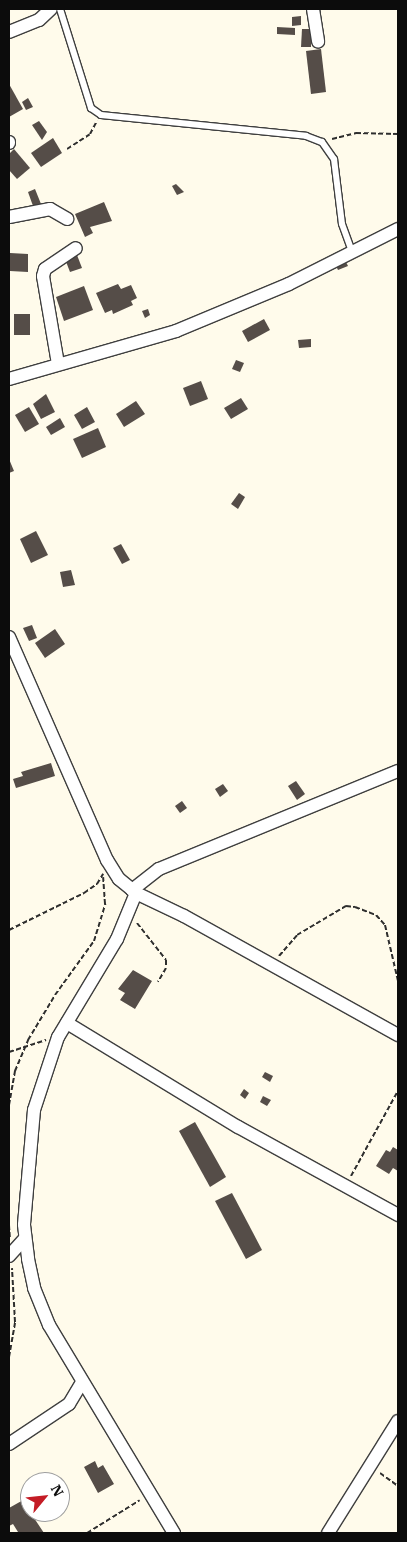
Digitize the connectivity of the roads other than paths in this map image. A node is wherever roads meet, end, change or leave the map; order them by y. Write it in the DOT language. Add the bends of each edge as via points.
graph roads {
  1 [pos="51,9"];
  2 [pos="60,9"];
  3 [pos="313,9"];
  4 [pos="9,32"];
  5 [pos="318,42"];
  6 [pos="9,217"];
  7 [pos="67,220"];
  8 [pos="398,229"];
  9 [pos="76,248"];
  10 [pos="352,252"];
  11 [pos="58,364"];
  12 [pos="9,379"];
  13 [pos="9,637"];
  14 [pos="398,771"];
  15 [pos="134,892"];
  16 [pos="67,1023"];
  17 [pos="398,1035"];
  18 [pos="398,1215"];
  19 [pos="25,1238"];
  20 [pos="10,1255"];
  21 [pos="82,1382"];
  22 [pos="398,1421"];
  23 [pos="9,1444"];
  24 [pos="174,1533"];
  25 [pos="328,1533"];
  1 -- 4 [label="street" via="39,20"];
  2 -- 10 [label="lane" via="91,108 101,115 306,136 322,142 334,159 342,224"];
  3 -- 5 [label="street"];
  6 -- 7 [label="street" via="50,209"];
  8 -- 10 [label="street"];
  9 -- 11 [label="street" via="45,269 43,276"];
  10 -- 11 [label="street" via="289,284 176,331"];
  11 -- 12 [label="street"];
  13 -- 15 [label="street" via="107,860"];
  14 -- 15 [label="street" via="159,869"];
  15 -- 16 [label="street" via="131,910"];
  15 -- 17 [label="street" via="184,916"];
  16 -- 18 [label="street" via="238,1127"];
  16 -- 19 [label="street" via="58,1037 34,1110 27,1168"];
  19 -- 20 [label="street"];
  19 -- 21 [label="street" via="34,1288 49,1325"];
  21 -- 23 [label="street" via="69,1404"];
  21 -- 24 [label="street"];
  22 -- 25 [label="street"];
}
